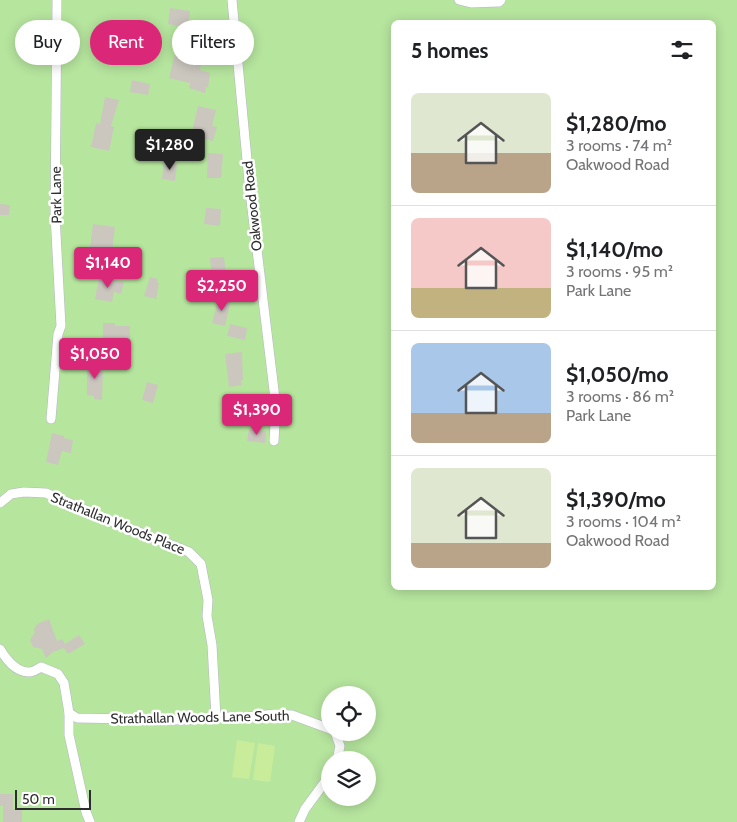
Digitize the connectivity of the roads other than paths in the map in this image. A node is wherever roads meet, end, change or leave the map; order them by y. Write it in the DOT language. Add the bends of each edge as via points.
graph roads {
  1 [pos="57,0"];
  2 [pos="232,0"];
  3 [pos="459,0"];
  4 [pos="500,1"];
  5 [pos="50,419"];
  6 [pos="274,441"];
  7 [pos="0,504"];
  8 [pos="0,649"];
  9 [pos="69,713"];
  10 [pos="216,717"];
  11 [pos="321,726"];
  12 [pos="321,787"];
  13 [pos="90,822"];
  14 [pos="299,822"];
  1 -- 5 [label="street, Park Lane" via="55,215 61,326"];
  2 -- 6 [label="street, Oakwood Road" via="250,192 276,407"];
  3 -- 4 [label="street" via="471,3"];
  7 -- 10 [label="street, Strathallan Woods Place" via="11,494 46,494 190,552 201,564 208,600"];
  8 -- 9 [label="street" via="14,667 29,672 41,668 58,674 64,683"];
  9 -- 10 [label="street, Strathallan Woods Lane South" via="77,718 182,720"];
  9 -- 13 [label="street" via="69,735"];
  10 -- 11 [label="street, Strathallan Woods Lane South" via="292,715"];
  12 -- 14 [label="street"];
}
